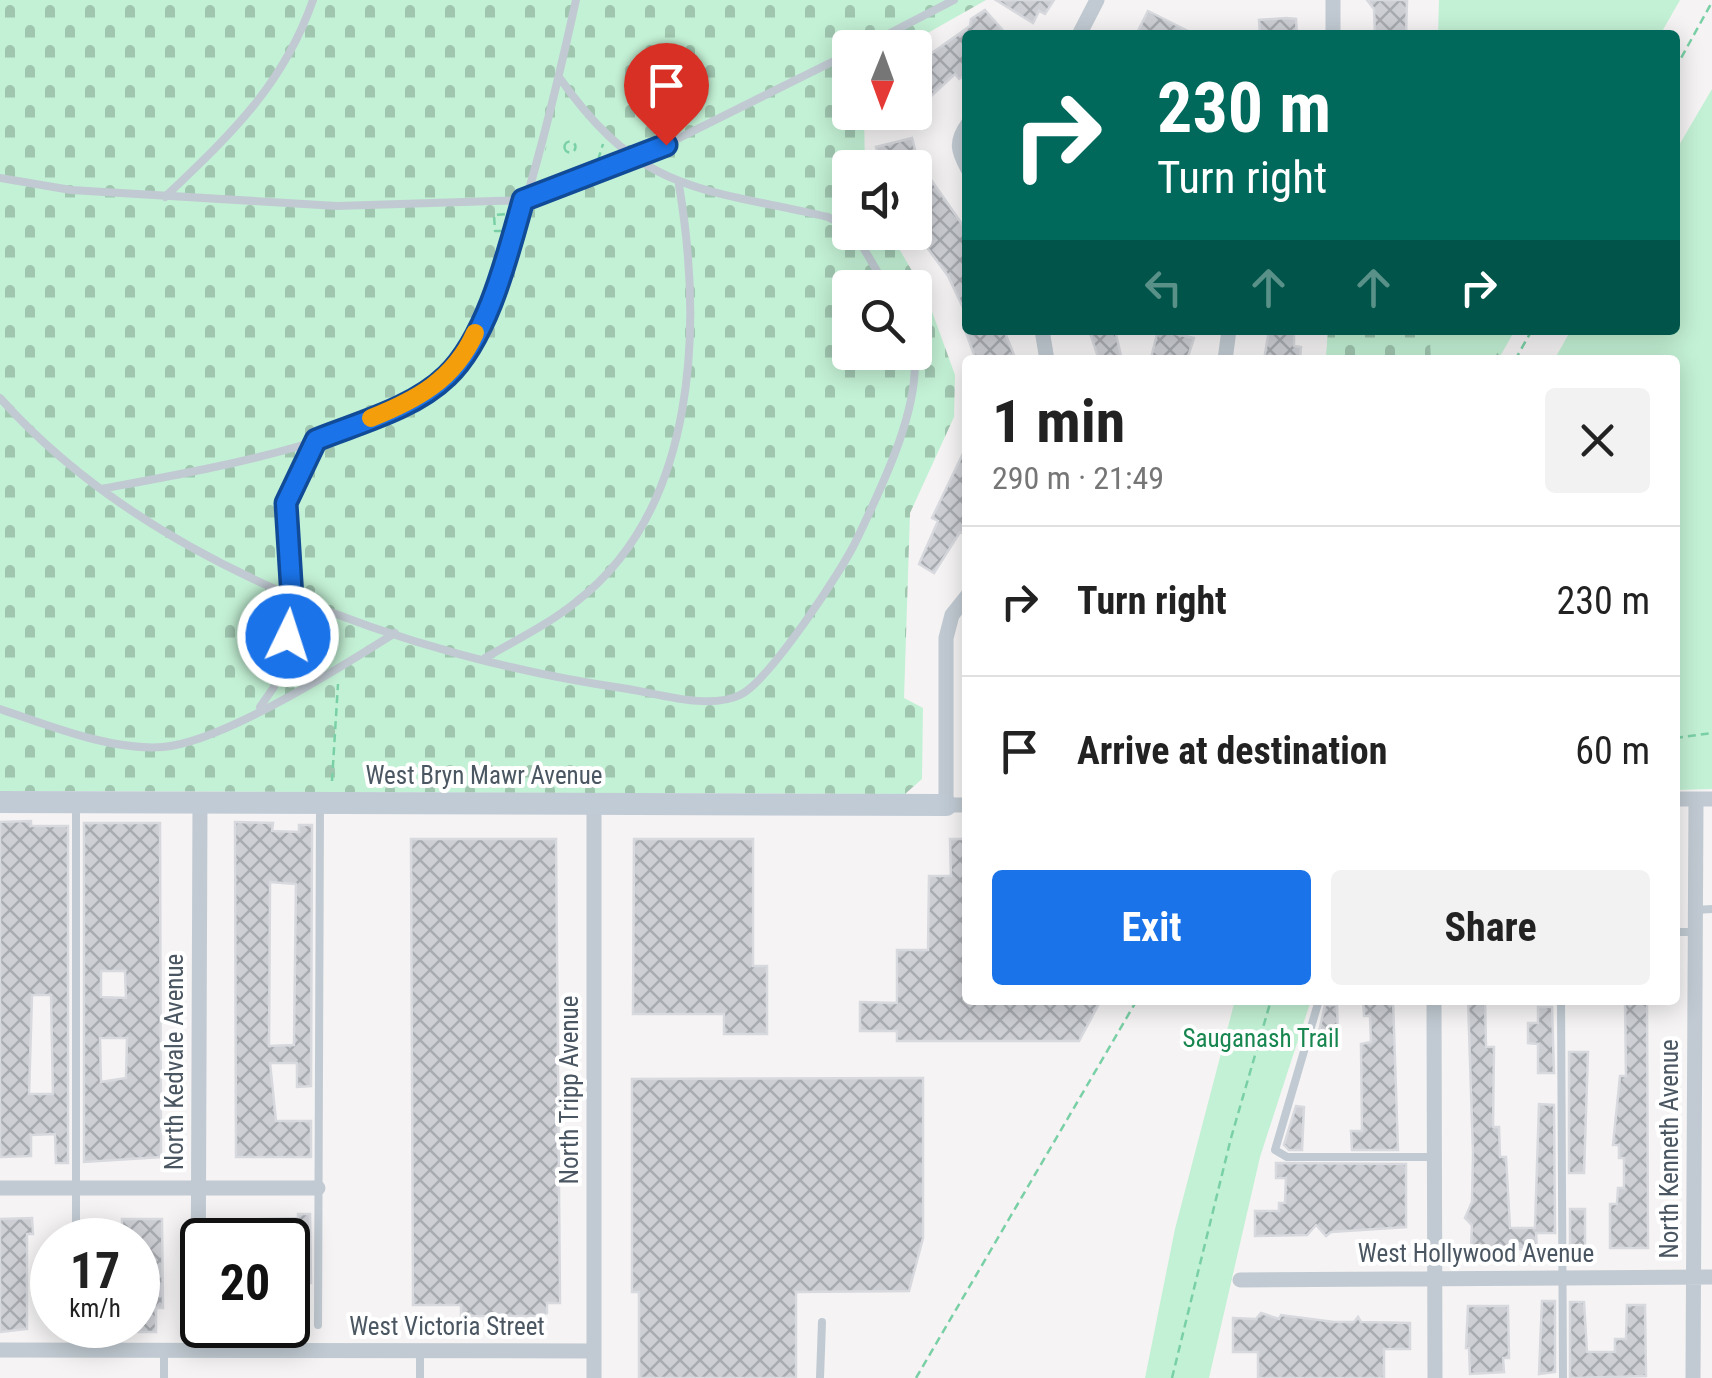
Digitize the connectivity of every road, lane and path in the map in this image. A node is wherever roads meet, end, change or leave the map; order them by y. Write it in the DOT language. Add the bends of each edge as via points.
graph roads {
  1 [pos="313,0"];
  2 [pos="576,0"];
  3 [pos="954,0"];
  4 [pos="1097,0"];
  5 [pos="1333,0"];
  6 [pos="1712,2"];
  7 [pos="896,30"];
  8 [pos="1082,30"];
  9 [pos="1333,30"];
  10 [pos="1680,61"];
  11 [pos="832,62"];
  12 [pos="559,78"];
  13 [pos="962,132"];
  14 [pos="605,136"];
  15 [pos="962,158"];
  16 [pos="635,160"];
  17 [pos="594,176"];
  18 [pos="0,178"];
  19 [pos="679,184"];
  20 [pos="165,197"];
  21 [pos="523,200"];
  22 [pos="519,214"];
  23 [pos="832,219"];
  24 [pos="514,230"];
  25 [pos="915,370"];
  26 [pos="0,398"];
  27 [pos="316,440"];
  28 [pos="100,490"];
  29 [pos="292,598"];
  30 [pos="962,602"];
  31 [pos="394,634"];
  32 [pos="485,658"];
  33 [pos="340,668"];
  34 [pos="0,709"];
  35 [pos="257,710"];
  36 [pos="1712,733"];
  37 [pos="1680,737"];
  38 [pos="1704,799"];
  39 [pos="0,802"];
  40 [pos="76,802"];
  41 [pos="200,802"];
  42 [pos="326,802"];
  43 [pos="594,802"];
  44 [pos="957,804"];
  45 [pos="1704,910"];
  46 [pos="1680,932"];
  47 [pos="1695,932"];
  48 [pos="1134,1005"];
  49 [pos="1270,1005"];
  50 [pos="1318,1005"];
  51 [pos="1434,1005"];
  52 [pos="1562,1005"];
  53 [pos="1434,1157"];
  54 [pos="0,1188"];
  55 [pos="76,1188"];
  56 [pos="198,1188"];
  57 [pos="318,1188"];
  58 [pos="76,1218"];
  59 [pos="198,1218"];
  60 [pos="1694,1277"];
  61 [pos="1712,1277"];
  62 [pos="1434,1278"];
  63 [pos="1564,1278"];
  64 [pos="1240,1280"];
  65 [pos="822,1322"];
  66 [pos="318,1325"];
  67 [pos="0,1350"];
  68 [pos="164,1350"];
  69 [pos="420,1351"];
  70 [pos="594,1351"];
  71 [pos="164,1378"];
  72 [pos="420,1378"];
  73 [pos="594,1378"];
  74 [pos="820,1378"];
  75 [pos="916,1378"];
  76 [pos="1172,1378"];
  77 [pos="1435,1378"];
  78 [pos="1563,1378"];
  79 [pos="1693,1378"];
  1 -- 20 [label="lane" via="293,53 270,88"];
  2 -- 12 [label="lane"];
  3 -- 7 [label="lane"];
  4 -- 8 [label="street"];
  5 -- 9 [label="street"];
  6 -- 10 [label="path"];
  11 -- 16 [label="lane"];
  12 -- 14 [label="lane"];
  12 -- 21 [label="lane"];
  13 -- 15 [label="street"];
  14 -- 16 [label="lane"];
  14 -- 17 [label="path"];
  16 -- 17 [label="lane"];
  16 -- 19 [label="lane"];
  17 -- 21 [label="lane"];
  18 -- 20 [label="lane"];
  19 -- 23 [label="lane"];
  19 -- 32 [label="lane" via="692,314 674,445 654,498 636,537 578,602"];
  20 -- 21 [label="lane" via="337,206"];
  21 -- 22 [label="lane"];
  22 -- 24 [label="lane"];
  22 -- 24 [label="path" via="494,215 495,231"];
  24 -- 27 [label="lane" via="468,349 448,376 419,397"];
  25 -- 32 [label="lane" via="908,410 846,562 741,694 708,700 583,683"];
  26 -- 28 [label="lane"];
  27 -- 28 [label="lane"];
  27 -- 29 [label="lane" via="286,503"];
  28 -- 29 [label="lane" via="210,559"];
  29 -- 31 [label="lane"];
  29 -- 35 [label="lane" via="274,687"];
  30 -- 44 [label="street" via="946,638"];
  31 -- 32 [label="lane"];
  31 -- 33 [label="lane"];
  33 -- 35 [label="lane"];
  33 -- 42 [label="path"];
  34 -- 35 [label="lane" via="145,747 190,741"];
  36 -- 37 [label="path"];
  38 -- 45 [label="street, North Kenneth Avenue"];
  39 -- 40 [label="street, West Bryn Mawr Avenue"];
  40 -- 41 [label="street, West Bryn Mawr Avenue"];
  40 -- 55 [label="lane"];
  41 -- 42 [label="street, West Bryn Mawr Avenue"];
  41 -- 56 [label="street, North Kedvale Avenue"];
  42 -- 43 [label="street, West Bryn Mawr Avenue"];
  42 -- 57 [label="lane"];
  43 -- 44 [label="street, West Bryn Mawr Avenue"];
  43 -- 70 [label="street, North Tripp Avenue"];
  45 -- 47 [label="street, North Kenneth Avenue"];
  46 -- 47 [label="lane"];
  47 -- 60 [label="street, North Kenneth Avenue"];
  48 -- 75 [label="path"];
  49 -- 76 [label="path"];
  50 -- 53 [label="lane" via="1275,1150 1287,1157"];
  51 -- 53 [label="street"];
  52 -- 63 [label="lane"];
  53 -- 62 [label="street"];
  54 -- 55 [label="street"];
  55 -- 56 [label="street"];
  55 -- 58 [label="lane"];
  56 -- 57 [label="street"];
  56 -- 59 [label="street, North Kedvale Avenue"];
  57 -- 66 [label="lane"];
  60 -- 61 [label="street, West Hollywood Avenue"];
  60 -- 63 [label="street, West Hollywood Avenue"];
  60 -- 79 [label="street, North Kenneth Avenue"];
  62 -- 63 [label="street, West Hollywood Avenue"];
  62 -- 64 [label="street, West Hollywood Avenue"];
  62 -- 77 [label="street"];
  63 -- 78 [label="lane"];
  65 -- 74 [label="lane"];
  67 -- 68 [label="street, West Victoria Street"];
  68 -- 69 [label="street, West Victoria Street"];
  68 -- 71 [label="lane"];
  69 -- 70 [label="street, West Victoria Street"];
  69 -- 72 [label="lane"];
  70 -- 73 [label="street, North Tripp Avenue"];
}
